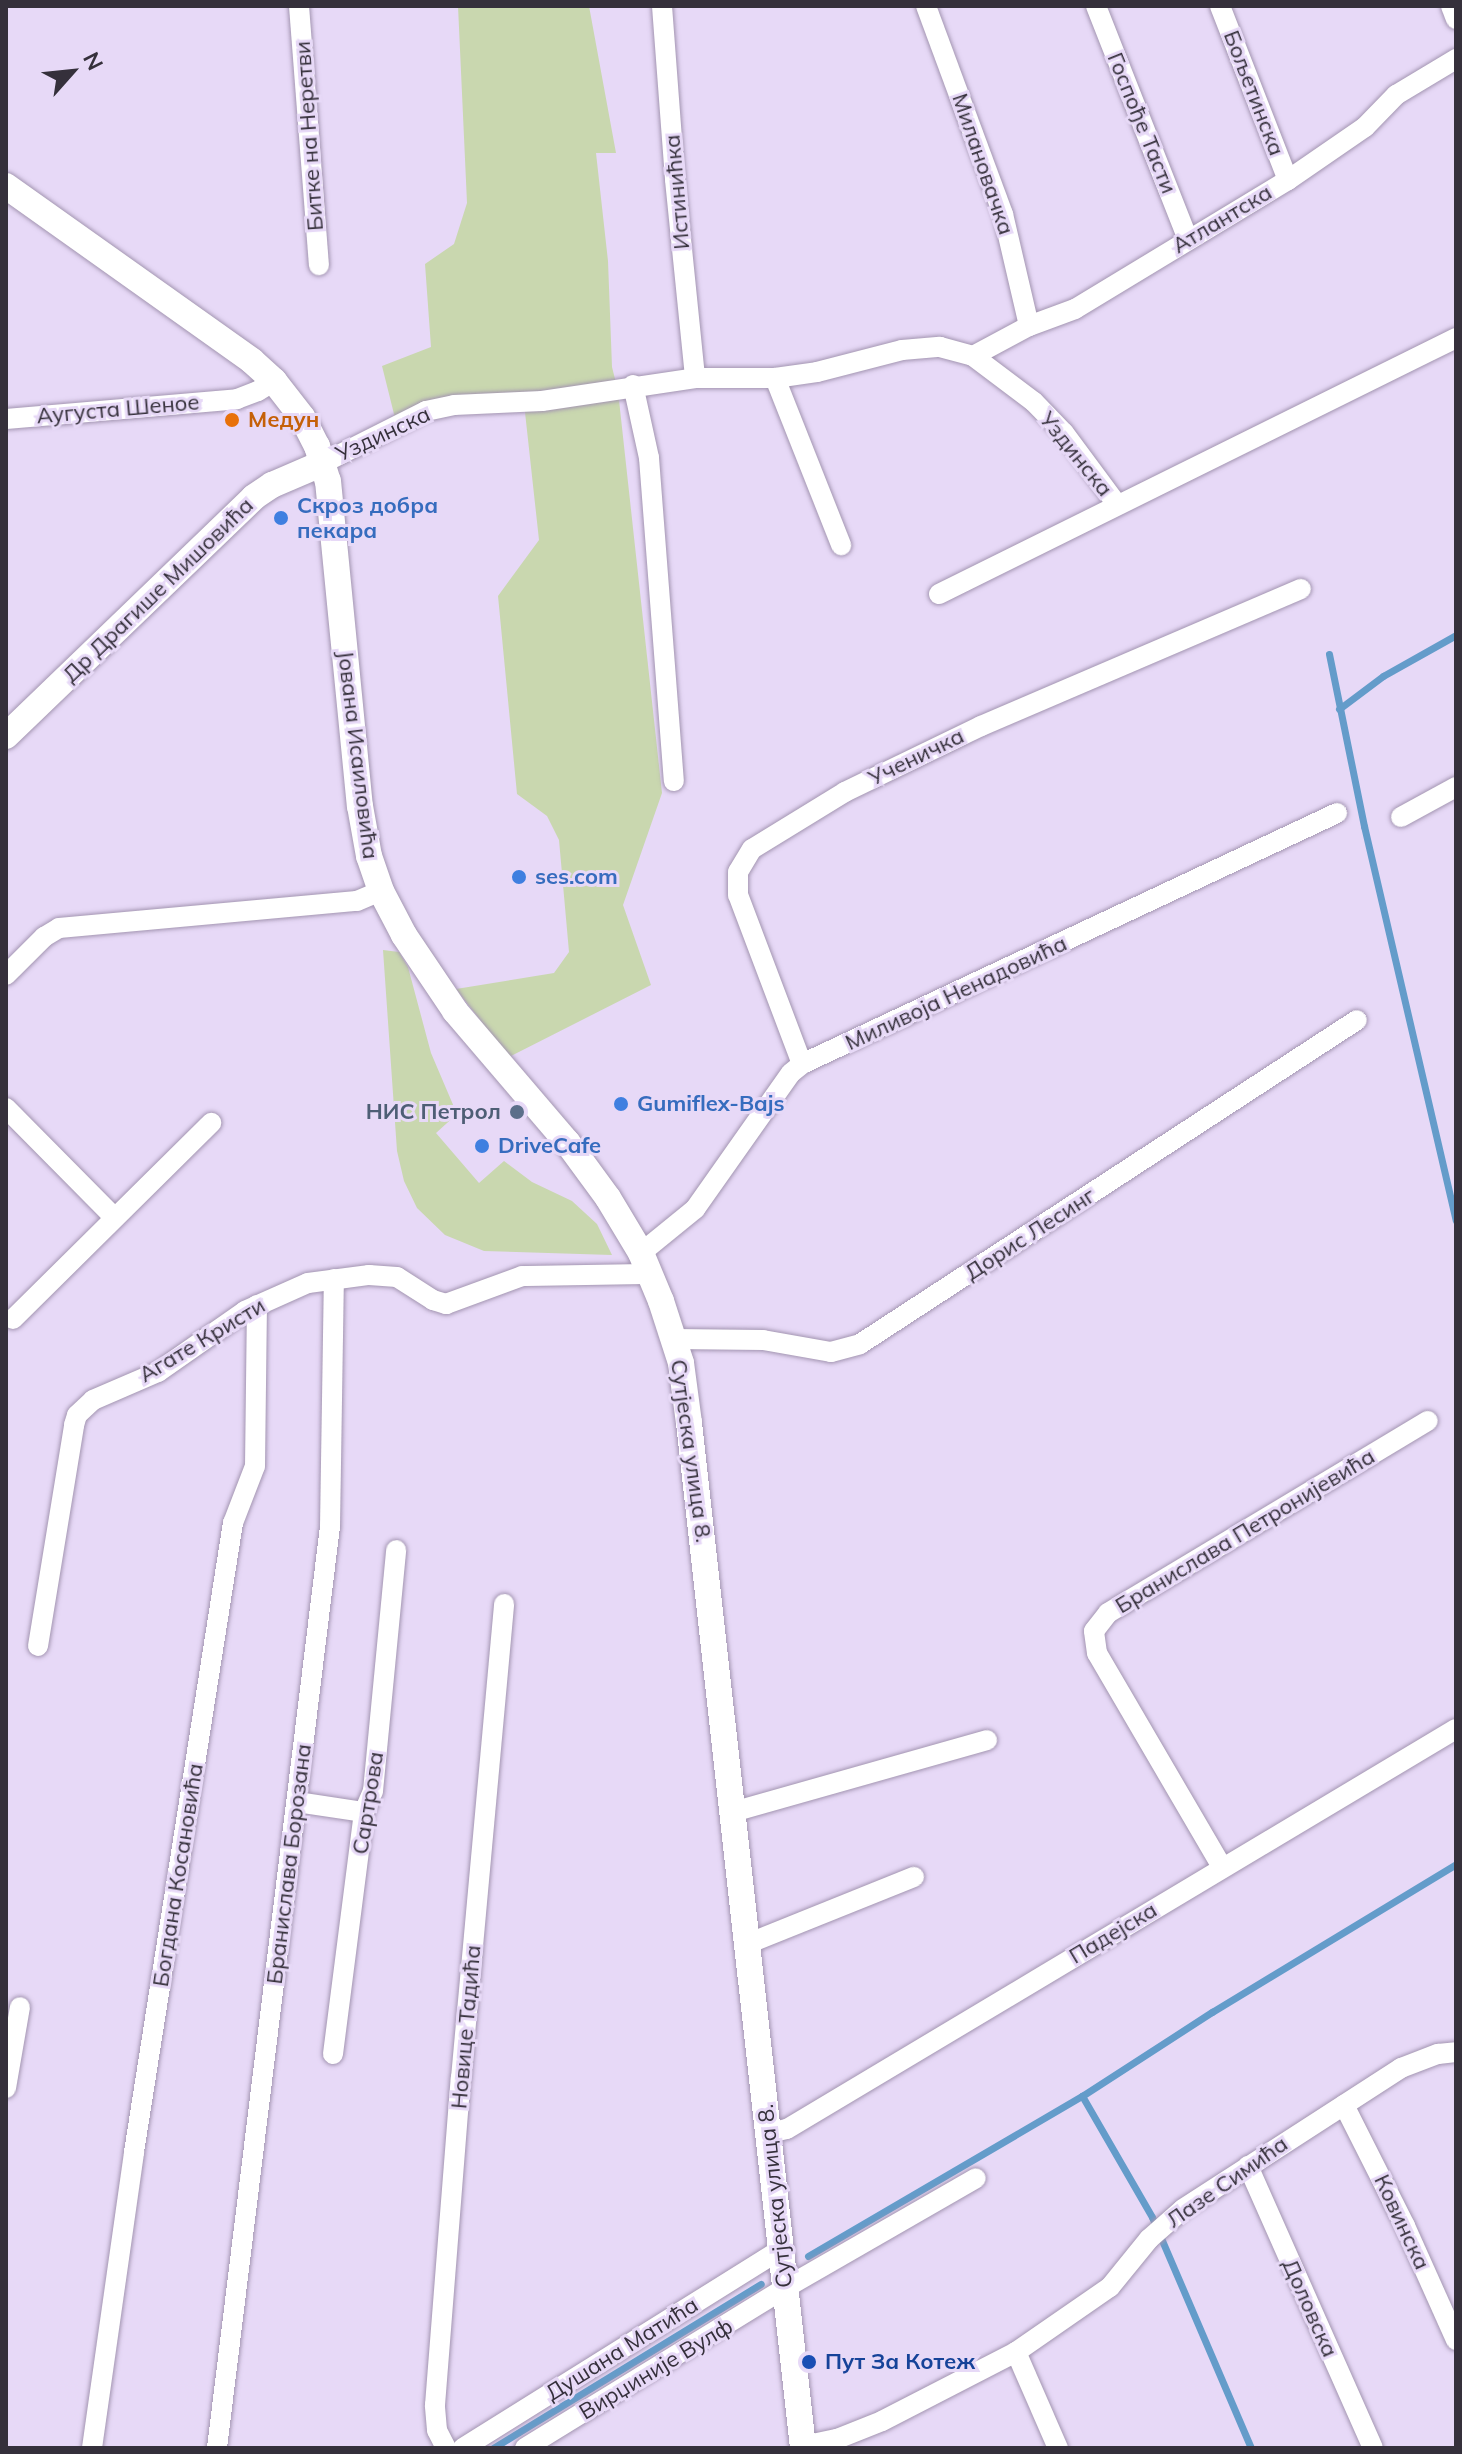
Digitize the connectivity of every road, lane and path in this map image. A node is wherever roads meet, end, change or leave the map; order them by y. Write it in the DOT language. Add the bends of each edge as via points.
graph roads {
  1 [pos="299,6"];
  2 [pos="662,6"];
  3 [pos="926,6"];
  4 [pos="1096,6"];
  5 [pos="1220,6"];
  6 [pos="1451,6"];
  7 [pos="1456,19"];
  8 [pos="1456,59"];
  9 [pos="1288,180"];
  10 [pos="6,186"];
  11 [pos="1188,240"];
  12 [pos="319,265"];
  13 [pos="1029,326"];
  14 [pos="1456,338"];
  15 [pos="973,356"];
  16 [pos="695,378"];
  17 [pos="775,378"];
  18 [pos="274,381"];
  19 [pos="633,385"];
  20 [pos="6,419"];
  21 [pos="323,463"];
  22 [pos="1116,503"];
  23 [pos="841,545"];
  24 [pos="1301,589"];
  25 [pos="939,594"];
  26 [pos="6,736"];
  27 [pos="674,781"];
  28 [pos="1456,787"];
  29 [pos="1337,813"];
  30 [pos="1401,817"];
  31 [pos="381,891"];
  32 [pos="6,975"];
  33 [pos="1357,1020"];
  34 [pos="802,1064"];
  35 [pos="6,1108"];
  36 [pos="211,1123"];
  37 [pos="114,1217"];
  38 [pos="645,1264"];
  39 [pos="334,1279"];
  40 [pos="257,1305"];
  41 [pos="13,1319"];
  42 [pos="674,1339"];
  43 [pos="1428,1421"];
  44 [pos="396,1550"];
  45 [pos="504,1604"];
  46 [pos="38,1646"];
  47 [pos="1456,1729"];
  48 [pos="987,1740"];
  49 [pos="297,1802"];
  50 [pos="364,1812"];
  51 [pos="733,1812"];
  52 [pos="1222,1867"];
  53 [pos="914,1877"];
  54 [pos="747,1944"];
  55 [pos="20,2007"];
  56 [pos="1456,2052"];
  57 [pos="333,2054"];
  58 [pos="6,2088"];
  59 [pos="1344,2105"];
  60 [pos="769,2133"];
  61 [pos="1248,2166"];
  62 [pos="976,2178"];
  63 [pos="781,2249"];
  64 [pos="785,2288"];
  65 [pos="1456,2340"];
  66 [pos="1016,2352"];
  67 [pos="803,2447"];
  68 [pos="92,2448"];
  69 [pos="217,2448"];
  70 [pos="446,2448"];
  71 [pos="463,2448"];
  72 [pos="525,2448"];
  73 [pos="1058,2448"];
  74 [pos="1373,2448"];
  1 -- 12 [label="street, Битке на Неретви"];
  2 -- 16 [label="street, Истинићка"];
  3 -- 13 [label="street, Милановачка" via="1003,214"];
  4 -- 11 [label="street, Госпође Тасти"];
  5 -- 9 [label="street, Бољетинска"];
  6 -- 7 [label="street"];
  8 -- 9 [label="street, Атлантска" via="1396,95 1365,127"];
  9 -- 11 [label="street, Атлантска"];
  10 -- 18 [label="street, Јована Исаиловића"];
  11 -- 13 [label="street, Атлантска" via="1075,309"];
  13 -- 15 [label="street, Атлантска"];
  14 -- 22 [label="street, Уздинска"];
  15 -- 17 [label="street, Уздинска" via="919,347"];
  15 -- 22 [label="street, Уздинска" via="1002,375 1064,433"];
  16 -- 17 [label="street, Уздинска"];
  16 -- 19 [label="street, Уздинска"];
  17 -- 23 [label="street"];
  18 -- 20 [label="street, Аугуста Шеное" via="237,399"];
  18 -- 21 [label="street, Јована Исаиловића" via="302,417"];
  19 -- 21 [label="street, Уздинска" via="542,401 426,411"];
  19 -- 27 [label="street" via="649,458"];
  21 -- 26 [label="street, Др Драгише Мишовића" via="254,497"];
  21 -- 31 [label="street, Јована Исаиловића" via="334,516 360,806"];
  22 -- 25 [label="street"];
  24 -- 34 [label="street, Ученичка" via="981,726 845,792 752,849 738,872 738,895"];
  28 -- 30 [label="street"];
  29 -- 34 [label="street, Миливоја Ненадовића"];
  31 -- 32 [label="street" via="357,901 59,928"];
  31 -- 38 [label="street, Сутјеска улица 8." via="455,1011 567,1142 608,1198"];
  33 -- 42 [label="street, Дорис Лесинг" via="860,1344 831,1352 763,1340"];
  34 -- 38 [label="street, Миливоја Ненадовића" via="695,1209"];
  35 -- 37 [label="street"];
  36 -- 37 [label="street"];
  37 -- 41 [label="street"];
  38 -- 39 [label="street, Агате Кристи" via="522,1276 446,1304 397,1277"];
  38 -- 42 [label="street, Сутјеска улица 8."];
  39 -- 40 [label="street, Агате Кристи" via="299,1286"];
  39 -- 49 [label="street, Бранислава Борозана" via="332,1499"];
  40 -- 46 [label="street, Агате Кристи" via="177,1361 93,1400 77,1415"];
  40 -- 68 [label="street, Богдана Косановића" via="255,1466 233,1523"];
  42 -- 51 [label="street, Сутјеска улица 8." via="691,1437"];
  43 -- 52 [label="street, Бранислава Петронијевића" via="1108,1613 1094,1631 1097,1653"];
  44 -- 50 [label="street, Сартрова" via="373,1791"];
  45 -- 70 [label="street, Новице Тадића" via="435,2405 437,2430"];
  47 -- 52 [label="street, Падејска"];
  48 -- 51 [label="street"];
  49 -- 50 [label="street"];
  49 -- 69 [label="street, Бранислава Борозана"];
  50 -- 57 [label="street, Сартрова"];
  51 -- 54 [label="street, Сутјеска улица 8."];
  52 -- 60 [label="street, Падејска" via="787,2129"];
  53 -- 54 [label="street"];
  54 -- 60 [label="street, Сутјеска улица 8."];
  55 -- 58 [label="street"];
  56 -- 59 [label="street, Лазе Симића" via="1401,2068"];
  59 -- 61 [label="street, Лазе Симића"];
  59 -- 65 [label="street, Ковинска"];
  60 -- 63 [label="street, Сутјеска улица 8."];
  61 -- 66 [label="street, Лазе Симића" via="1165,2224 1110,2287"];
  61 -- 74 [label="street, Доловска"];
  62 -- 64 [label="street, Вирџиније Вулф"];
  63 -- 64 [label="street, Сутјеска улица 8."];
  63 -- 71 [label="street, Душана Матића"];
  64 -- 67 [label="street, Сутјеска улица 8."];
  64 -- 72 [label="street, Вирџиније Вулф"];
  66 -- 67 [label="street, Лазе Симића" via="882,2421"];
  66 -- 73 [label="street"];
}
